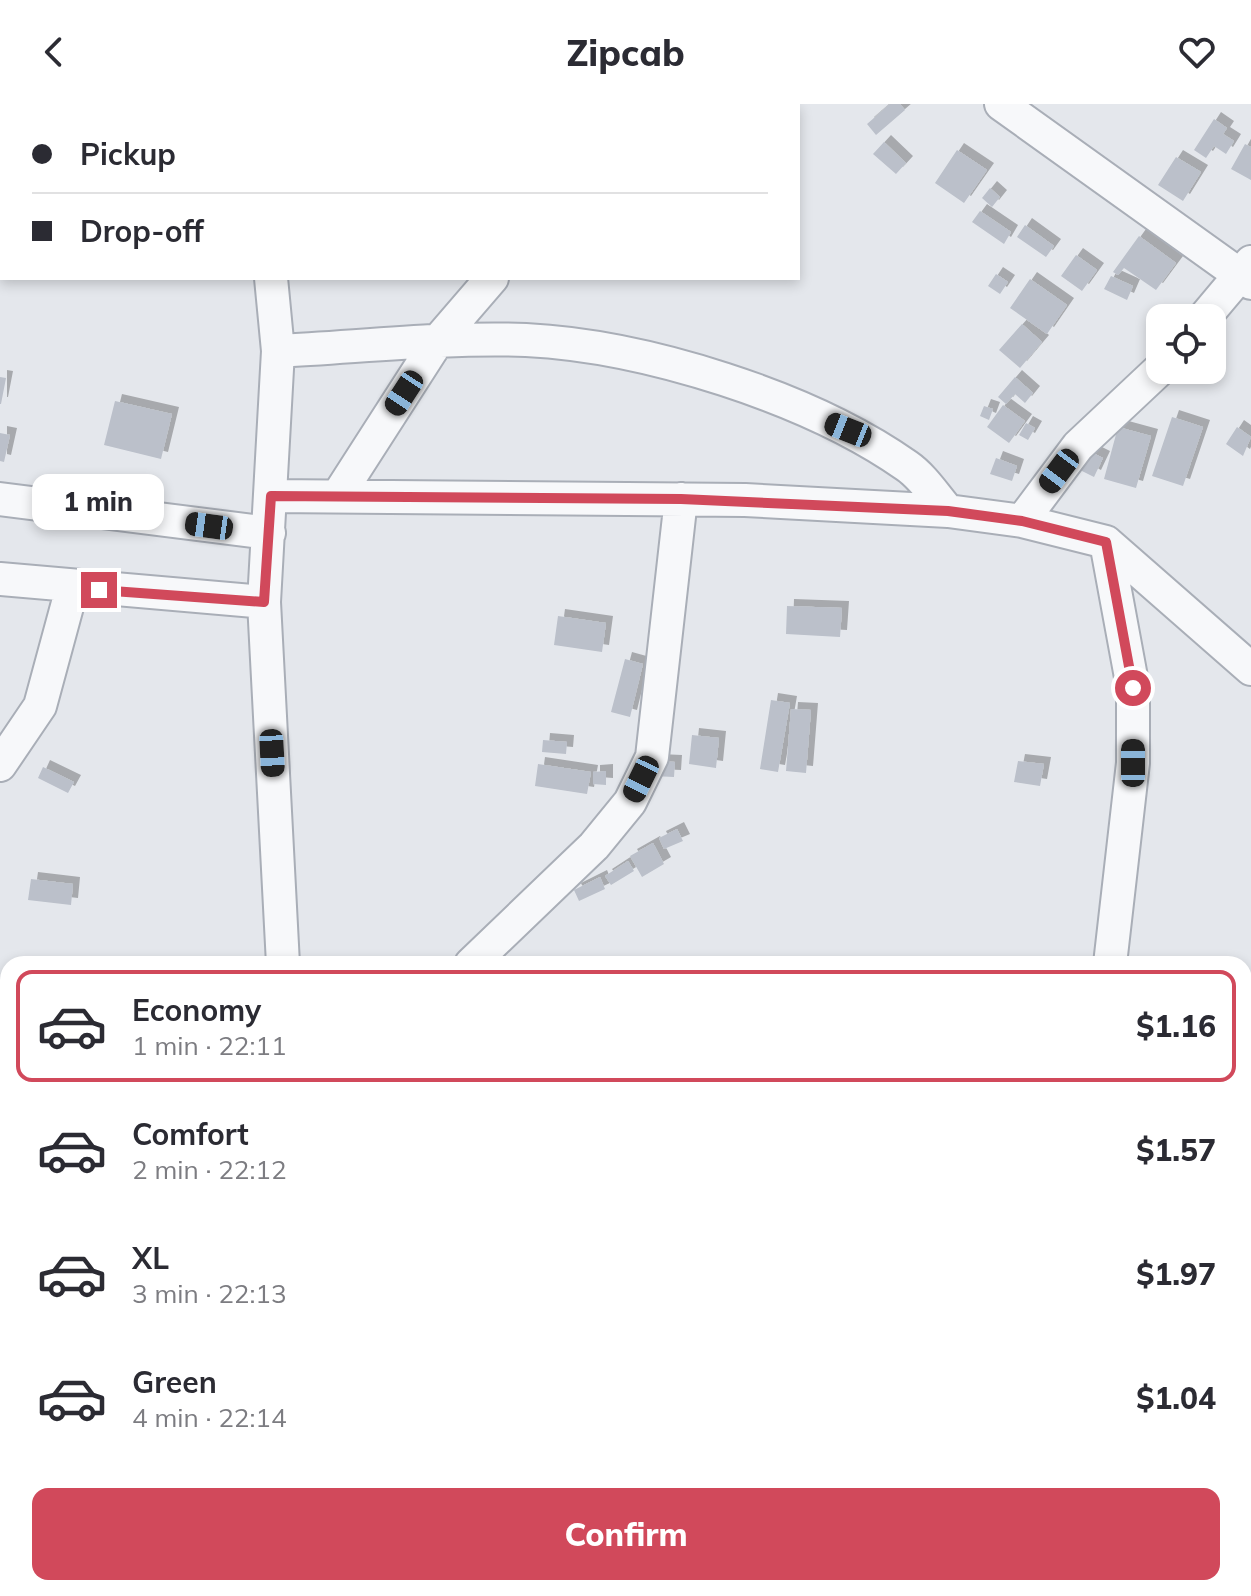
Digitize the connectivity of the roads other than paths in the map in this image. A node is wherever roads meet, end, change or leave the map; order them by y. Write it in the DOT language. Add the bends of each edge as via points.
graph roads {
  1 [pos="1001,104"];
  2 [pos="1248,274"];
  3 [pos="271,280"];
  4 [pos="490,280"];
  5 [pos="1218,304"];
  6 [pos="436,343"];
  7 [pos="278,351"];
  8 [pos="1146,382"];
  9 [pos="339,494"];
  10 [pos="271,496"];
  11 [pos="0,499"];
  12 [pos="681,499"];
  13 [pos="948,511"];
  14 [pos="1022,521"];
  15 [pos="269,533"];
  16 [pos="1106,542"];
  17 [pos="0,579"];
  18 [pos="72,588"];
  19 [pos="264,602"];
  20 [pos="1251,669"];
  21 [pos="0,765"];
  22 [pos="283,956"];
  23 [pos="479,956"];
  24 [pos="1111,956"];
  1 -- 2 [label="street"];
  2 -- 5 [label="street"];
  3 -- 7 [label="street"];
  4 -- 6 [label="street"];
  6 -- 7 [label="street"];
  6 -- 9 [label="street"];
  6 -- 13 [label="street" via="526,340 618,351 741,385 848,430 910,468"];
  7 -- 10 [label="street"];
  8 -- 14 [label="street" via="1078,446"];
  9 -- 10 [label="street"];
  9 -- 12 [label="street"];
  10 -- 15 [label="street"];
  11 -- 15 [label="street"];
  12 -- 13 [label="street"];
  12 -- 23 [label="street" via="652,757 630,802 594,846"];
  13 -- 14 [label="street"];
  14 -- 16 [label="street"];
  15 -- 19 [label="street"];
  16 -- 20 [label="street"];
  16 -- 24 [label="street" via="1133,703 1133,763"];
  17 -- 18 [label="street"];
  18 -- 19 [label="street"];
  18 -- 21 [label="street" via="40,706"];
  19 -- 22 [label="street"];
}
